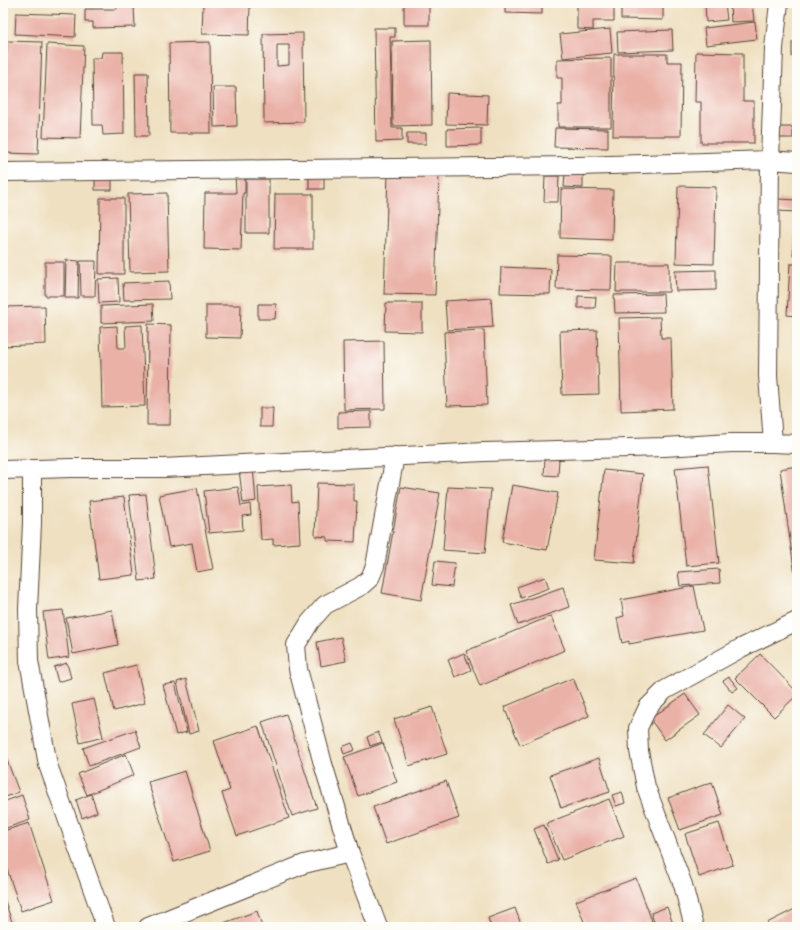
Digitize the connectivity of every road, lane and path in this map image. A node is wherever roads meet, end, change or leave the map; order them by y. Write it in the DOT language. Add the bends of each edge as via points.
graph roads {
  1 [pos="779,3"];
  2 [pos="770,160"];
  3 [pos="797,162"];
  4 [pos="3,172"];
  5 [pos="773,443"];
  6 [pos="797,444"];
  7 [pos="395,456"];
  8 [pos="32,469"];
  9 [pos="3,470"];
  10 [pos="797,620"];
  11 [pos="350,853"];
  12 [pos="106,927"];
  13 [pos="148,927"];
  14 [pos="378,927"];
  15 [pos="694,927"];
  1 -- 2 [label="street" via="774,48"];
  2 -- 3 [label="street"];
  2 -- 4 [label="street" via="579,166"];
  2 -- 5 [label="street" via="768,376"];
  5 -- 6 [label="street"];
  5 -- 7 [label="street"];
  7 -- 8 [label="street" via="163,468"];
  7 -- 11 [label="street" via="375,566 370,578 361,586 325,605 310,622 296,645 298,670"];
  8 -- 9 [label="street"];
  8 -- 12 [label="street" via="29,661 48,765"];
  10 -- 15 [label="street" via="665,690 648,707 638,728 639,751 646,787 683,885"];
  11 -- 13 [label="street" via="304,864"];
  11 -- 14 [label="street"];
}
